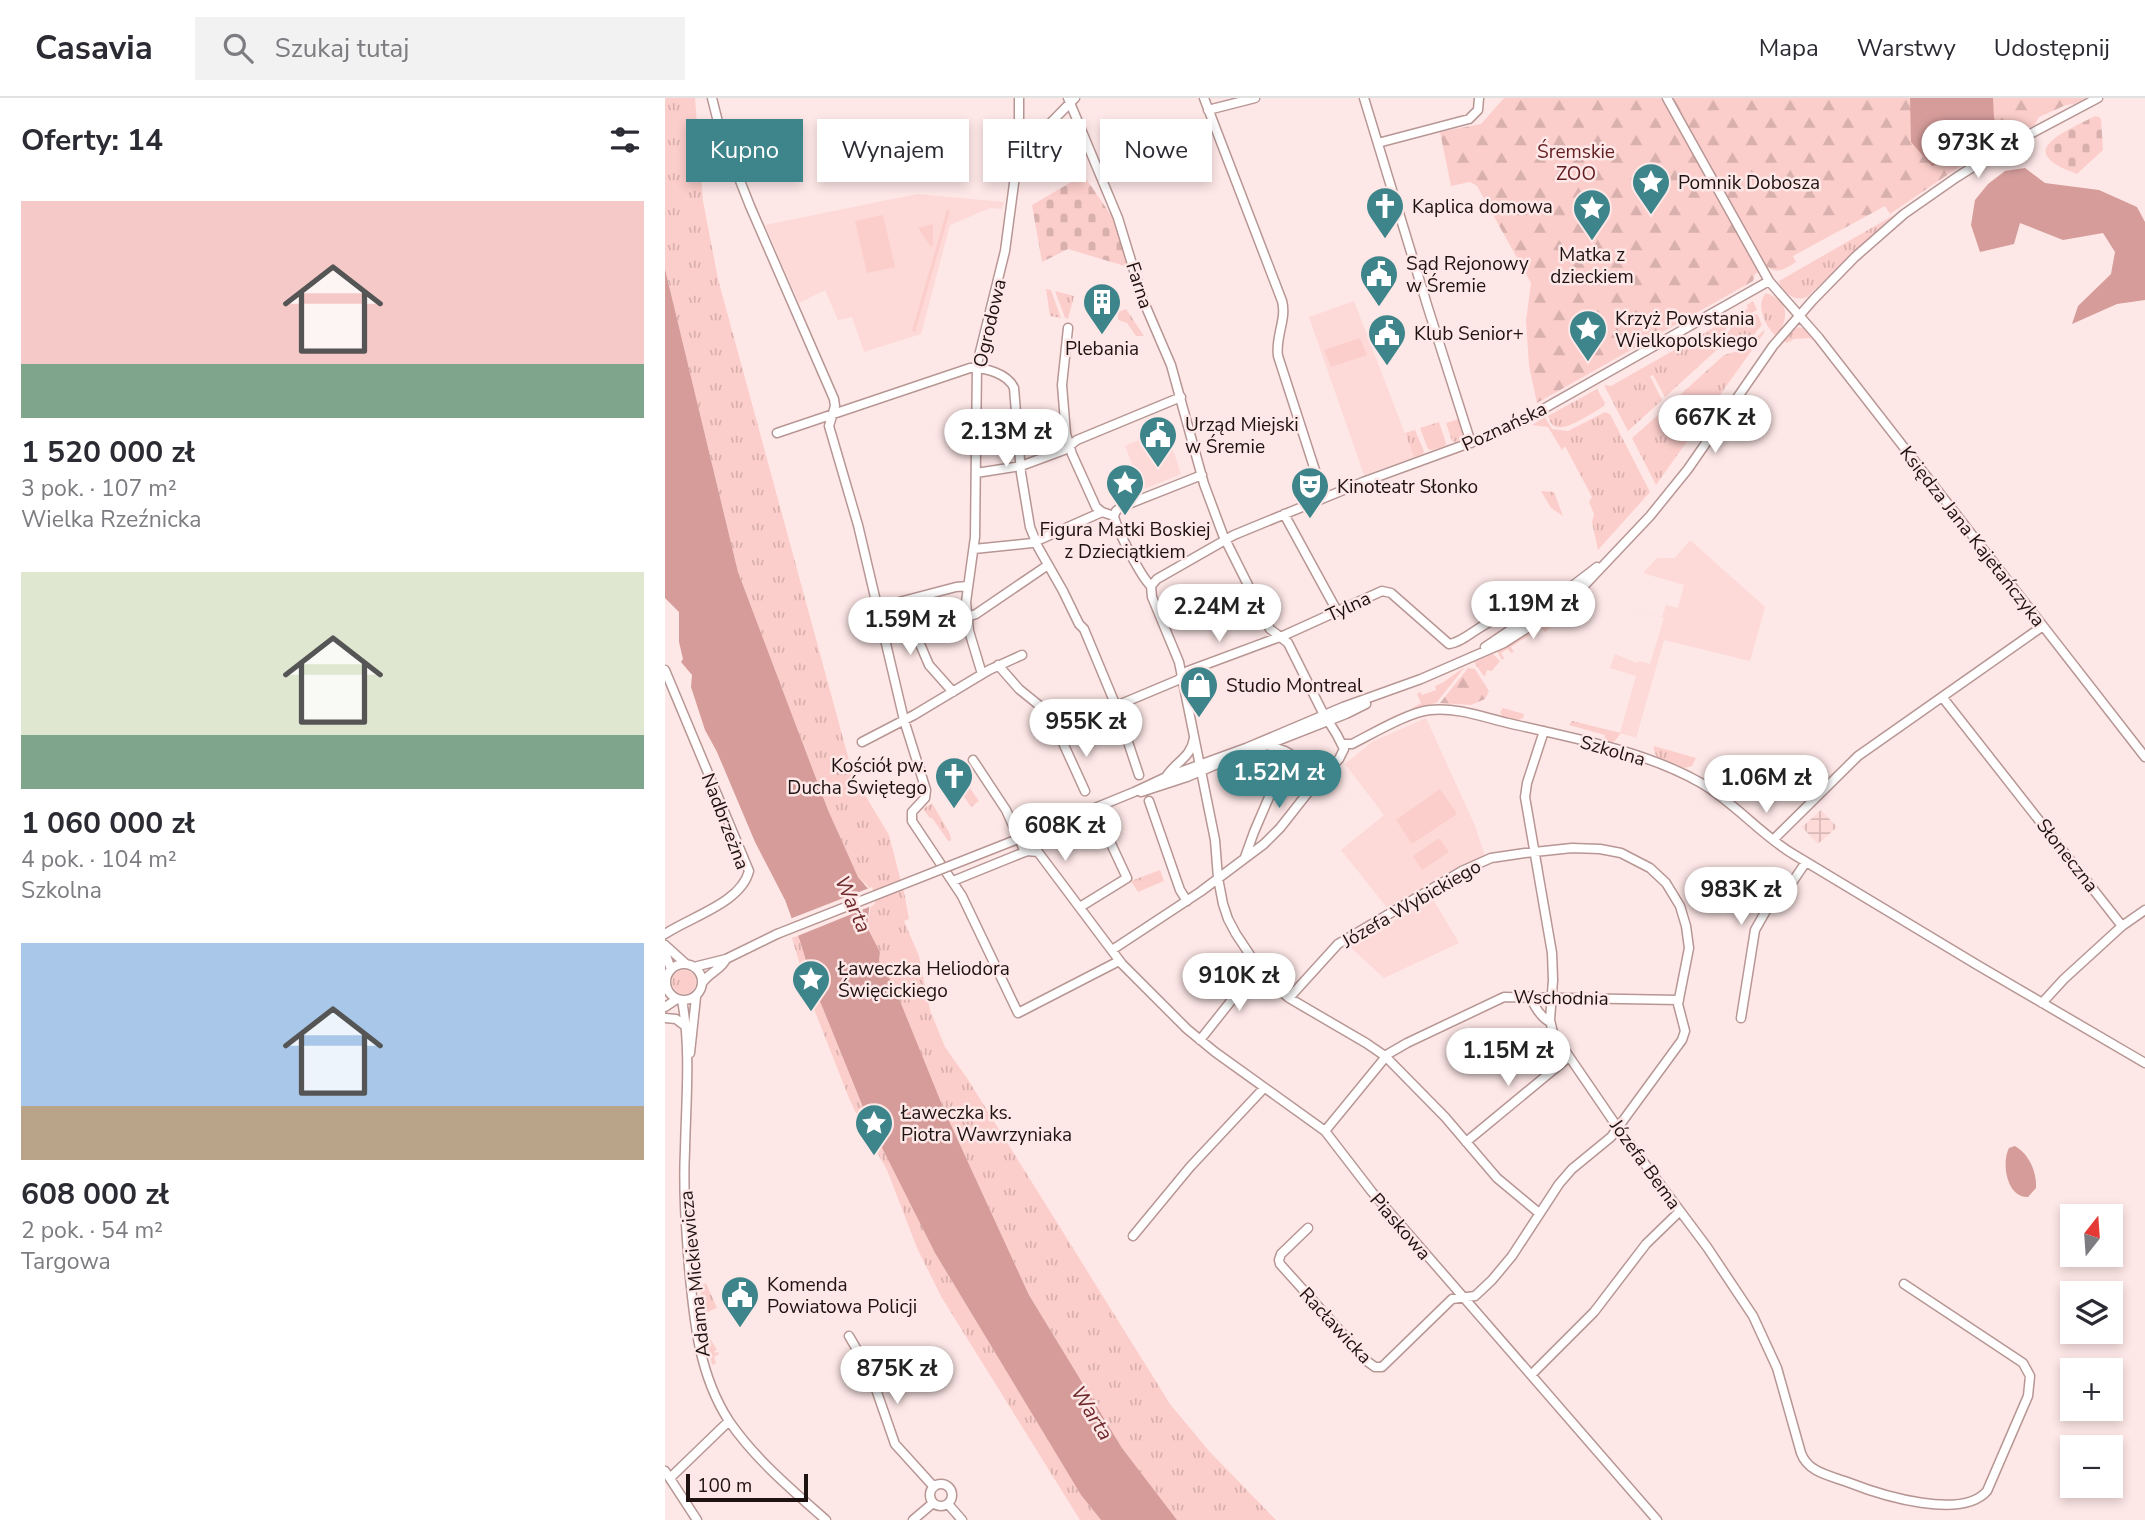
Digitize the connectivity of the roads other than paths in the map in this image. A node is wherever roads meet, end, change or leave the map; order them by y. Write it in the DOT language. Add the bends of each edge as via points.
graph roads {
  1 [pos="712,98"];
  2 [pos="1019,98"];
  3 [pos="1203,98"];
  4 [pos="1255,98"];
  5 [pos="1364,98"];
  6 [pos="1479,98"];
  7 [pos="1667,98"];
  8 [pos="2098,98"];
  9 [pos="1071,100"];
  10 [pos="1208,110"];
  11 [pos="1019,119"];
  12 [pos="1053,119"];
  13 [pos="1378,143"];
  14 [pos="1014,182"];
  15 [pos="1769,281"];
  16 [pos="1799,315"];
  17 [pos="1068,328"];
  18 [pos="977,367"];
  19 [pos="1181,397"];
  20 [pos="832,416"];
  21 [pos="777,433"];
  22 [pos="1471,443"];
  23 [pos="1069,446"];
  24 [pos="1021,466"];
  25 [pos="976,473"];
  26 [pos="1202,475"];
  27 [pos="1324,498"];
  28 [pos="1102,512"];
  29 [pos="1285,514"];
  30 [pos="1114,516"];
  31 [pos="1225,541"];
  32 [pos="1035,542"];
  33 [pos="1623,545"];
  34 [pos="974,549"];
  35 [pos="1048,565"];
  36 [pos="967,586"];
  37 [pos="1151,586"];
  38 [pos="902,602"];
  39 [pos="876,608"];
  40 [pos="1337,611"];
  41 [pos="967,617"];
  42 [pos="2043,626"];
  43 [pos="1516,627"];
  44 [pos="1279,637"];
  45 [pos="1022,655"];
  46 [pos="1465,660"];
  47 [pos="999,665"];
  48 [pos="665,670"];
  49 [pos="982,674"];
  50 [pos="1182,678"];
  51 [pos="953,692"];
  52 [pos="1943,698"];
  53 [pos="1116,706"];
  54 [pos="1119,716"];
  55 [pos="1325,718"];
  56 [pos="904,720"];
  57 [pos="1544,731"];
  58 [pos="1061,738"];
  59 [pos="1194,738"];
  60 [pos="862,742"];
  61 [pos="1343,744"];
  62 [pos="1267,745"];
  63 [pos="1288,753"];
  64 [pos="2145,757"];
  65 [pos="973,760"];
  66 [pos="1201,767"];
  67 [pos="1139,775"];
  68 [pos="1324,775"];
  69 [pos="1166,777"];
  70 [pos="1085,791"];
  71 [pos="1134,792"];
  72 [pos="1149,801"];
  73 [pos="1100,820"];
  74 [pos="1773,840"];
  75 [pos="1025,852"];
  76 [pos="1534,852"];
  77 [pos="1245,857"];
  78 [pos="1807,862"];
  79 [pos="1218,878"];
  80 [pos="953,881"];
  81 [pos="1187,901"];
  82 [pos="1079,905"];
  83 [pos="2145,909"];
  84 [pos="2122,926"];
  85 [pos="665,934"];
  86 [pos="665,944"];
  87 [pos="1112,950"];
  88 [pos="665,953"];
  89 [pos="726,959"];
  90 [pos="1119,961"];
  91 [pos="690,965"];
  92 [pos="1258,967"];
  93 [pos="671,969"];
  94 [pos="703,982"];
  95 [pos="666,989"];
  96 [pos="696,996"];
  97 [pos="1531,996"];
  98 [pos="1552,997"];
  99 [pos="1289,998"];
  100 [pos="679,1000"];
  101 [pos="1679,1000"];
  102 [pos="2042,1003"];
  103 [pos="665,1007"];
  104 [pos="665,1018"];
  105 [pos="1741,1018"];
  106 [pos="1550,1022"];
  107 [pos="684,1025"];
  108 [pos="1200,1040"];
  109 [pos="1385,1056"];
  110 [pos="1569,1057"];
  111 [pos="2145,1063"];
  112 [pos="687,1066"];
  113 [pos="1264,1088"];
  114 [pos="1618,1128"];
  115 [pos="1325,1131"];
  116 [pos="1466,1142"];
  117 [pos="1680,1211"];
  118 [pos="1539,1213"];
  119 [pos="1308,1228"];
  120 [pos="1133,1236"];
  121 [pos="1904,1284"];
  122 [pos="1463,1297"];
  123 [pos="849,1336"];
  124 [pos="1531,1375"];
  125 [pos="729,1421"];
  126 [pos="668,1474"];
  127 [pos="934,1487"];
  128 [pos="933,1503"];
  129 [pos="948,1504"];
  130 [pos="697,1520"];
  131 [pos="826,1520"];
  132 [pos="913,1520"];
  133 [pos="962,1520"];
  134 [pos="1657,1520"];
  1 -- 20 [label="street" via="750,206 832,396"];
  2 -- 11 [label="street, Ogrodowa"];
  3 -- 10 [label="street"];
  4 -- 10 [label="street"];
  5 -- 13 [label="street"];
  6 -- 13 [label="street" via="1478,110 1469,119"];
  7 -- 15 [label="street"];
  8 -- 16 [label="street" via="1988,157 1923,200 1854,257"];
  9 -- 12 [label="street"];
  9 -- 19 [label="street, Farna"];
  10 -- 27 [label="street" via="1282,301 1277,352"];
  13 -- 22 [label="street"];
  14 -- 18 [label="street, Ogrodowa" via="1006,251"];
  15 -- 16 [label="street"];
  15 -- 22 [label="street, Poznańska" via="1522,421"];
  16 -- 33 [label="street" via="1680,480"];
  16 -- 42 [label="street, Księdza Jana Kajetańczyka"];
  17 -- 23 [label="street" via="1062,390"];
  18 -- 20 [label="street"];
  18 -- 24 [label="street" via="1014,386"];
  18 -- 25 [label="street, Ogrodowa"];
  19 -- 23 [label="street"];
  19 -- 26 [label="street, Farna"];
  20 -- 21 [label="street"];
  20 -- 39 [label="street" via="829,426"];
  22 -- 27 [label="street, Poznańska"];
  23 -- 24 [label="street"];
  23 -- 28 [label="street"];
  24 -- 25 [label="street"];
  24 -- 32 [label="street"];
  25 -- 34 [label="street, Ogrodowa"];
  26 -- 30 [label="street" via="1121,508"];
  26 -- 31 [label="street, Farna"];
  27 -- 29 [label="street, Poznańska"];
  28 -- 30 [label="street"];
  28 -- 32 [label="street"];
  29 -- 31 [label="street, Poznańska"];
  29 -- 40 [label="street"];
  30 -- 37 [label="street"];
  31 -- 37 [label="street, Poznańska"];
  31 -- 44 [label="street, Farna" via="1270,629"];
  32 -- 34 [label="street"];
  32 -- 35 [label="street"];
  33 -- 43 [label="street"];
  33 -- 46 [label="street" via="1554,610 1504,643"];
  34 -- 36 [label="street, Ogrodowa"];
  35 -- 41 [label="street"];
  35 -- 53 [label="street" via="1084,629"];
  36 -- 38 [label="street"];
  36 -- 41 [label="street, Ogrodowa"];
  37 -- 50 [label="street"];
  38 -- 39 [label="street"];
  38 -- 51 [label="street" via="929,665"];
  39 -- 56 [label="street"];
  40 -- 43 [label="street, Tylna" via="1386,591 1449,644 1497,619 1508,619"];
  40 -- 44 [label="street, Tylna"];
  41 -- 49 [label="street, Ogrodowa"];
  42 -- 52 [label="street"];
  42 -- 64 [label="street, Księdza Jana Kajetańczyka"];
  43 -- 46 [label="street"];
  44 -- 50 [label="street, Tylna" via="1188,671"];
  44 -- 55 [label="street" via="1288,643"];
  45 -- 47 [label="street"];
  46 -- 55 [label="street"];
  47 -- 49 [label="street"];
  47 -- 58 [label="street" via="1042,709"];
  48 -- 85 [label="street, Nadbrzeżna" via="749,871 735,895"];
  49 -- 51 [label="street"];
  50 -- 53 [label="street, Tylna"];
  50 -- 59 [label="street"];
  51 -- 56 [label="street"];
  52 -- 74 [label="street" via="1858,756"];
  52 -- 84 [label="street, Słoneczna"];
  53 -- 54 [label="street"];
  54 -- 58 [label="street"];
  54 -- 67 [label="street"];
  55 -- 61 [label="street"];
  55 -- 62 [label="street"];
  55 -- 66 [label="street"];
  56 -- 60 [label="street"];
  56 -- 80 [label="street" via="926,790 911,818"];
  57 -- 61 [label="street, Szkolna" via="1430,710"];
  57 -- 74 [label="street, Szkolna" via="1686,775 1720,796"];
  57 -- 76 [label="street" via="1525,792"];
  58 -- 70 [label="street"];
  59 -- 66 [label="street"];
  59 -- 69 [label="street" via="1190,752"];
  61 -- 68 [label="street" via="1342,757"];
  62 -- 63 [label="street"];
  62 -- 66 [label="street"];
  63 -- 68 [label="street"];
  63 -- 77 [label="street"];
  65 -- 75 [label="street"];
  66 -- 69 [label="street"];
  66 -- 71 [label="street" via="1155,788"];
  66 -- 79 [label="street" via="1216,839"];
  68 -- 77 [label="street" via="1280,828"];
  69 -- 71 [label="street"];
  71 -- 89 [label="street, bridge" via="777,934"];
  72 -- 81 [label="street"];
  73 -- 82 [label="street" via="1127,878"];
  74 -- 78 [label="street, Szkolna"];
  75 -- 80 [label="street"];
  75 -- 82 [label="street, Piaskowa" via="1038,852"];
  76 -- 98 [label="street" via="1552,953"];
  76 -- 99 [label="street, Józefa Wybickiego" via="1486,860 1435,885 1339,943"];
  76 -- 101 [label="street, Józefa Wybickiego" via="1607,850 1636,860 1661,878 1680,906 1689,941"];
  77 -- 79 [label="street"];
  78 -- 102 [label="street, Szkolna"];
  78 -- 105 [label="street" via="1768,907 1755,930"];
  79 -- 81 [label="street"];
  79 -- 92 [label="street" via="1228,919"];
  80 -- 90 [label="street" via="1018,1013"];
  81 -- 87 [label="street"];
  82 -- 87 [label="street, Piaskowa"];
  83 -- 84 [label="street"];
  84 -- 102 [label="street"];
  86 -- 91 [label="street"];
  87 -- 90 [label="street, Piaskowa"];
  88 -- 93 [label="street"];
  89 -- 91 [label="street"];
  89 -- 94 [label="street"];
  90 -- 108 [label="street, Piaskowa"];
  91 -- 93 [label="street"];
  91 -- 94 [label="street" via="699,971"];
  92 -- 99 [label="street"];
  92 -- 108 [label="street"];
  93 -- 95 [label="street"];
  94 -- 96 [label="street"];
  95 -- 100 [label="street"];
  96 -- 100 [label="street"];
  96 -- 112 [label="street, Adama Mickiewicza"];
  97 -- 98 [label="street, Wschodnia"];
  97 -- 106 [label="street, Józefa Bema"];
  97 -- 109 [label="street, Wschodnia" via="1503,997"];
  98 -- 101 [label="street, Wschodnia"];
  98 -- 106 [label="street"];
  99 -- 109 [label="street"];
  100 -- 103 [label="street"];
  100 -- 107 [label="street, Adama Mickiewicza"];
  101 -- 114 [label="street, Józefa Wybickiego" via="1684,1038"];
  102 -- 111 [label="street, Szkolna"];
  104 -- 107 [label="street"];
  106 -- 110 [label="street, Józefa Bema"];
  107 -- 112 [label="street, Adama Mickiewicza"];
  108 -- 113 [label="street, Piaskowa"];
  109 -- 115 [label="street, Wschodnia"];
  109 -- 116 [label="street"];
  110 -- 114 [label="street, Józefa Bema"];
  110 -- 116 [label="street"];
  112 -- 125 [label="street, Adama Mickiewicza" via="684,1186 693,1298 706,1375"];
  113 -- 115 [label="street, Piaskowa"];
  113 -- 120 [label="street"];
  114 -- 117 [label="street, Józefa Bema"];
  114 -- 118 [label="street, Józefa Wybickiego" via="1563,1178"];
  115 -- 122 [label="street, Piaskowa" via="1371,1192"];
  116 -- 118 [label="street" via="1497,1178"];
  117 -- 121 [label="street, Józefa Bema" via="1762,1332 1805,1463 1905,1503 1951,1509 1974,1505 1987,1491 2026,1404 2030,1376 2027,1367"];
  117 -- 124 [label="street" via="1646,1244 1594,1312"];
  118 -- 122 [label="street, Józefa Wybickiego" via="1493,1280 1475,1296"];
  119 -- 122 [label="street, Racławicka" via="1281,1254 1279,1262 1375,1367 1385,1365 1452,1299"];
  122 -- 124 [label="street, Piaskowa"];
  123 -- 127 [label="street" via="870,1372 894,1443"];
  124 -- 134 [label="street, Piaskowa"];
  125 -- 126 [label="street"];
  125 -- 131 [label="street, Adama Mickiewicza"];
  126 -- 130 [label="street"];
  127 -- 128 [label="street" via="930,1494"];
  127 -- 129 [label="street" via="949,1487 952,1497"];
  128 -- 129 [label="street" via="940,1507"];
  128 -- 132 [label="street"];
  129 -- 133 [label="street"];
}
